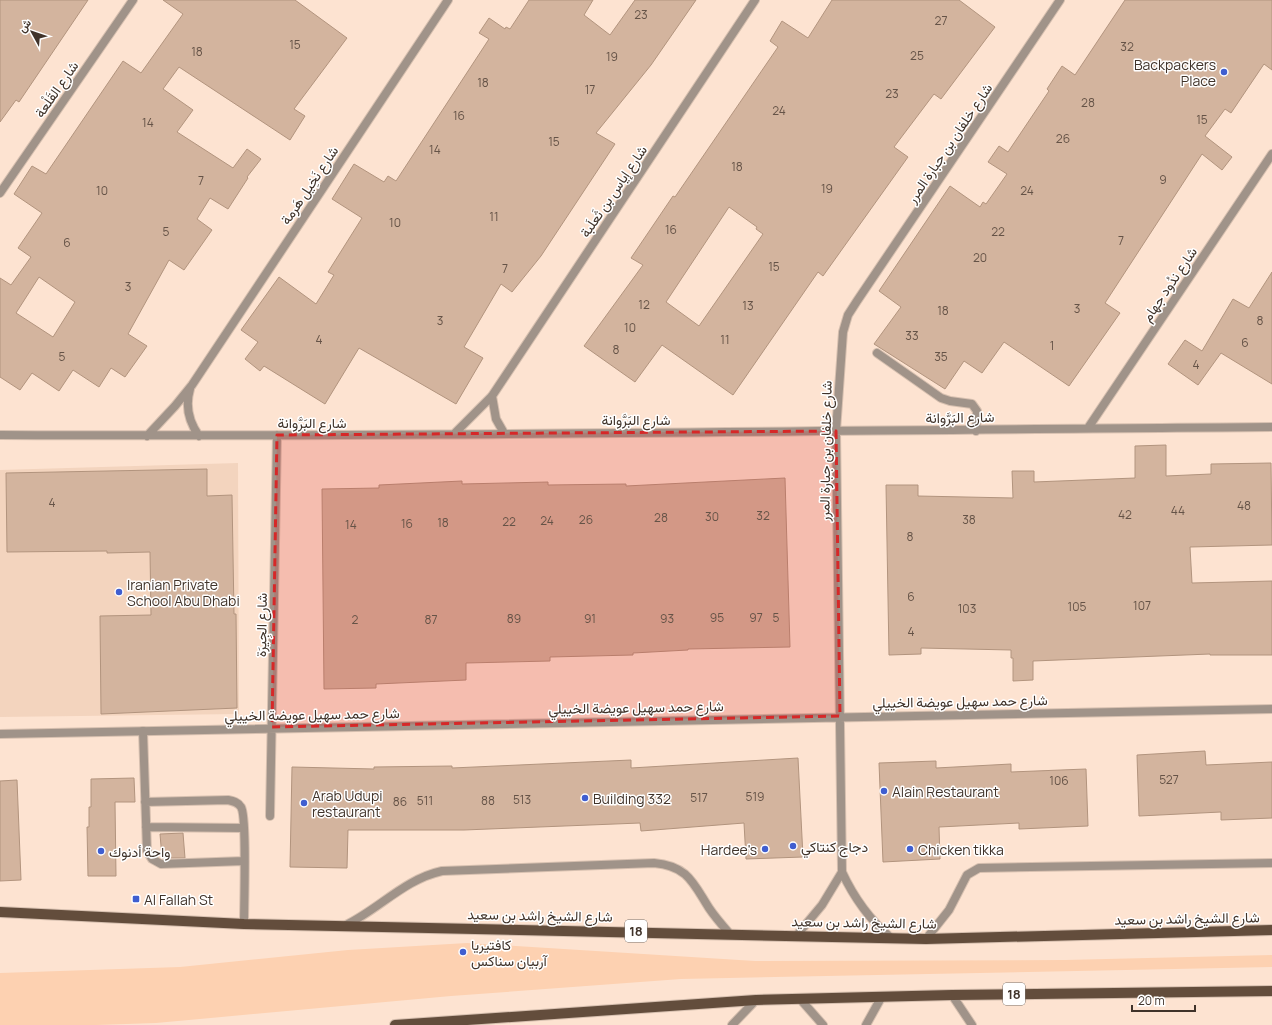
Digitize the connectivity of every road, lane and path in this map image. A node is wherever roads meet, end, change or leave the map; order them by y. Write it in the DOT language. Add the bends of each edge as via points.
graph roads {
  1 [pos="133,0"];
  2 [pos="448,0"];
  3 [pos="755,0"];
  4 [pos="1060,0"];
  5 [pos="1272,154"];
  6 [pos="0,193"];
  7 [pos="877,353"];
  8 [pos="192,385"];
  9 [pos="492,396"];
  10 [pos="1272,427"];
  11 [pos="1088,428"];
  12 [pos="836,431"];
  13 [pos="976,431"];
  14 [pos="504,433"];
  15 [pos="454,434"];
  16 [pos="0,435"];
  17 [pos="277,435"];
  18 [pos="147,436"];
  19 [pos="199,436"];
  20 [pos="1272,709"];
  21 [pos="840,716"];
  22 [pos="272,727"];
  23 [pos="143,731"];
  24 [pos="0,734"];
  25 [pos="145,802"];
  26 [pos="270,816"];
  27 [pos="146,828"];
  28 [pos="244,828"];
  29 [pos="244,861"];
  30 [pos="1272,863"];
  31 [pos="842,872"];
  32 [pos="0,912"];
  33 [pos="244,924"];
  34 [pos="346,925"];
  35 [pos="1272,930"];
  36 [pos="728,933"];
  37 [pos="797,935"];
  38 [pos="891,938"];
  39 [pos="926,939"];
  40 [pos="1272,991"];
  41 [pos="952,995"];
  42 [pos="881,998"];
  43 [pos="756,1000"];
  44 [pos="801,1000"];
  45 [pos="395,1025"];
  46 [pos="732,1025"];
  47 [pos="823,1025"];
  48 [pos="866,1025"];
  49 [pos="972,1025"];
  1 -- 6 [label="street, شارع القَلْعة"];
  2 -- 8 [label="street, شارع نَخِيل هَرمة"];
  3 -- 9 [label="street, شارع إياس بن ثَعلَبة"];
  4 -- 12 [label="street, شارع خلفان بن جبارة المرر" via="848,315 843,332"];
  5 -- 11 [label="street, شارع ندُود جهام"];
  7 -- 13 [label="street" via="941,398 972,404 977,411"];
  8 -- 18 [label="street, شارع نَخِيل هَرمة"];
  8 -- 19 [label="street, شارع نَخِيل هَرمة" via="188,411"];
  9 -- 14 [label="street" via="496,419"];
  9 -- 15 [label="street, شارع إياس بن ثَعلَبة"];
  10 -- 11 [label="street, شارع البَرَّوانة"];
  11 -- 13 [label="street, شارع البَرَّوانة"];
  12 -- 13 [label="street, شارع البَرَّوانة"];
  12 -- 14 [label="street, شارع البَرَّوانة"];
  12 -- 21 [label="street, شارع خلفان بن جبارة المرر"];
  14 -- 15 [label="street, شارع البَرَّوانة"];
  15 -- 17 [label="street, شارع البَرَّوانة"];
  16 -- 18 [label="street, شارع البَرَّوانة"];
  17 -- 19 [label="street, شارع البَرَّوانة"];
  17 -- 22 [label="street, شارع الجِيرَة"];
  18 -- 19 [label="street, شارع البَرَّوانة"];
  20 -- 21 [label="street, شارع حمد سهيل عويضة الخييلي"];
  21 -- 22 [label="street, شارع حمد سهيل عويضة الخييلي"];
  21 -- 31 [label="street, شارع خلفان بن جبارة المرر"];
  22 -- 23 [label="street, شارع حمد سهيل عويضة الخييلي"];
  22 -- 26 [label="street, شارع الجِيرَة"];
  23 -- 24 [label="street, شارع حمد سهيل عويضة الخييلي"];
  23 -- 25 [label="street"];
  25 -- 27 [label="street"];
  25 -- 28 [label="street" via="233,800 243,810"];
  27 -- 28 [label="street"];
  27 -- 29 [label="street" via="147,851 156,862 166,864"];
  28 -- 29 [label="street"];
  29 -- 33 [label="street"];
  30 -- 39 [label="street" via="979,868 967,875 948,910"];
  31 -- 37 [label="street" via="822,905"];
  31 -- 38 [label="street, شارع خلفان بن جبارة المرر" via="857,901"];
  32 -- 33 [label="main road, شارع الشيخ راشد بن سعيد / 18"];
  33 -- 34 [label="main road, شارع الشيخ راشد بن سعيد / 18"];
  34 -- 36 [label="main road, شارع الشيخ راشد بن سعيد / 18"];
  34 -- 36 [label="street" via="371,912 417,878 436,872 654,863 677,868 687,875"];
  35 -- 39 [label="main road, شارع الشيخ راشد بن سعيد / 18"];
  36 -- 37 [label="main road, شارع الشيخ راشد بن سعيد / 18"];
  37 -- 38 [label="main road, شارع الشيخ راشد بن سعيد / 18"];
  38 -- 39 [label="main road, شارع الشيخ راشد بن سعيد / 18"];
  40 -- 41 [label="main road, 18"];
  41 -- 42 [label="main road, 18"];
  41 -- 49 [label="street"];
  42 -- 44 [label="main road, 18"];
  42 -- 48 [label="street"];
  43 -- 44 [label="main road, 18"];
  43 -- 45 [label="main road, 18"];
  43 -- 46 [label="street"];
  44 -- 47 [label="street"];
}
